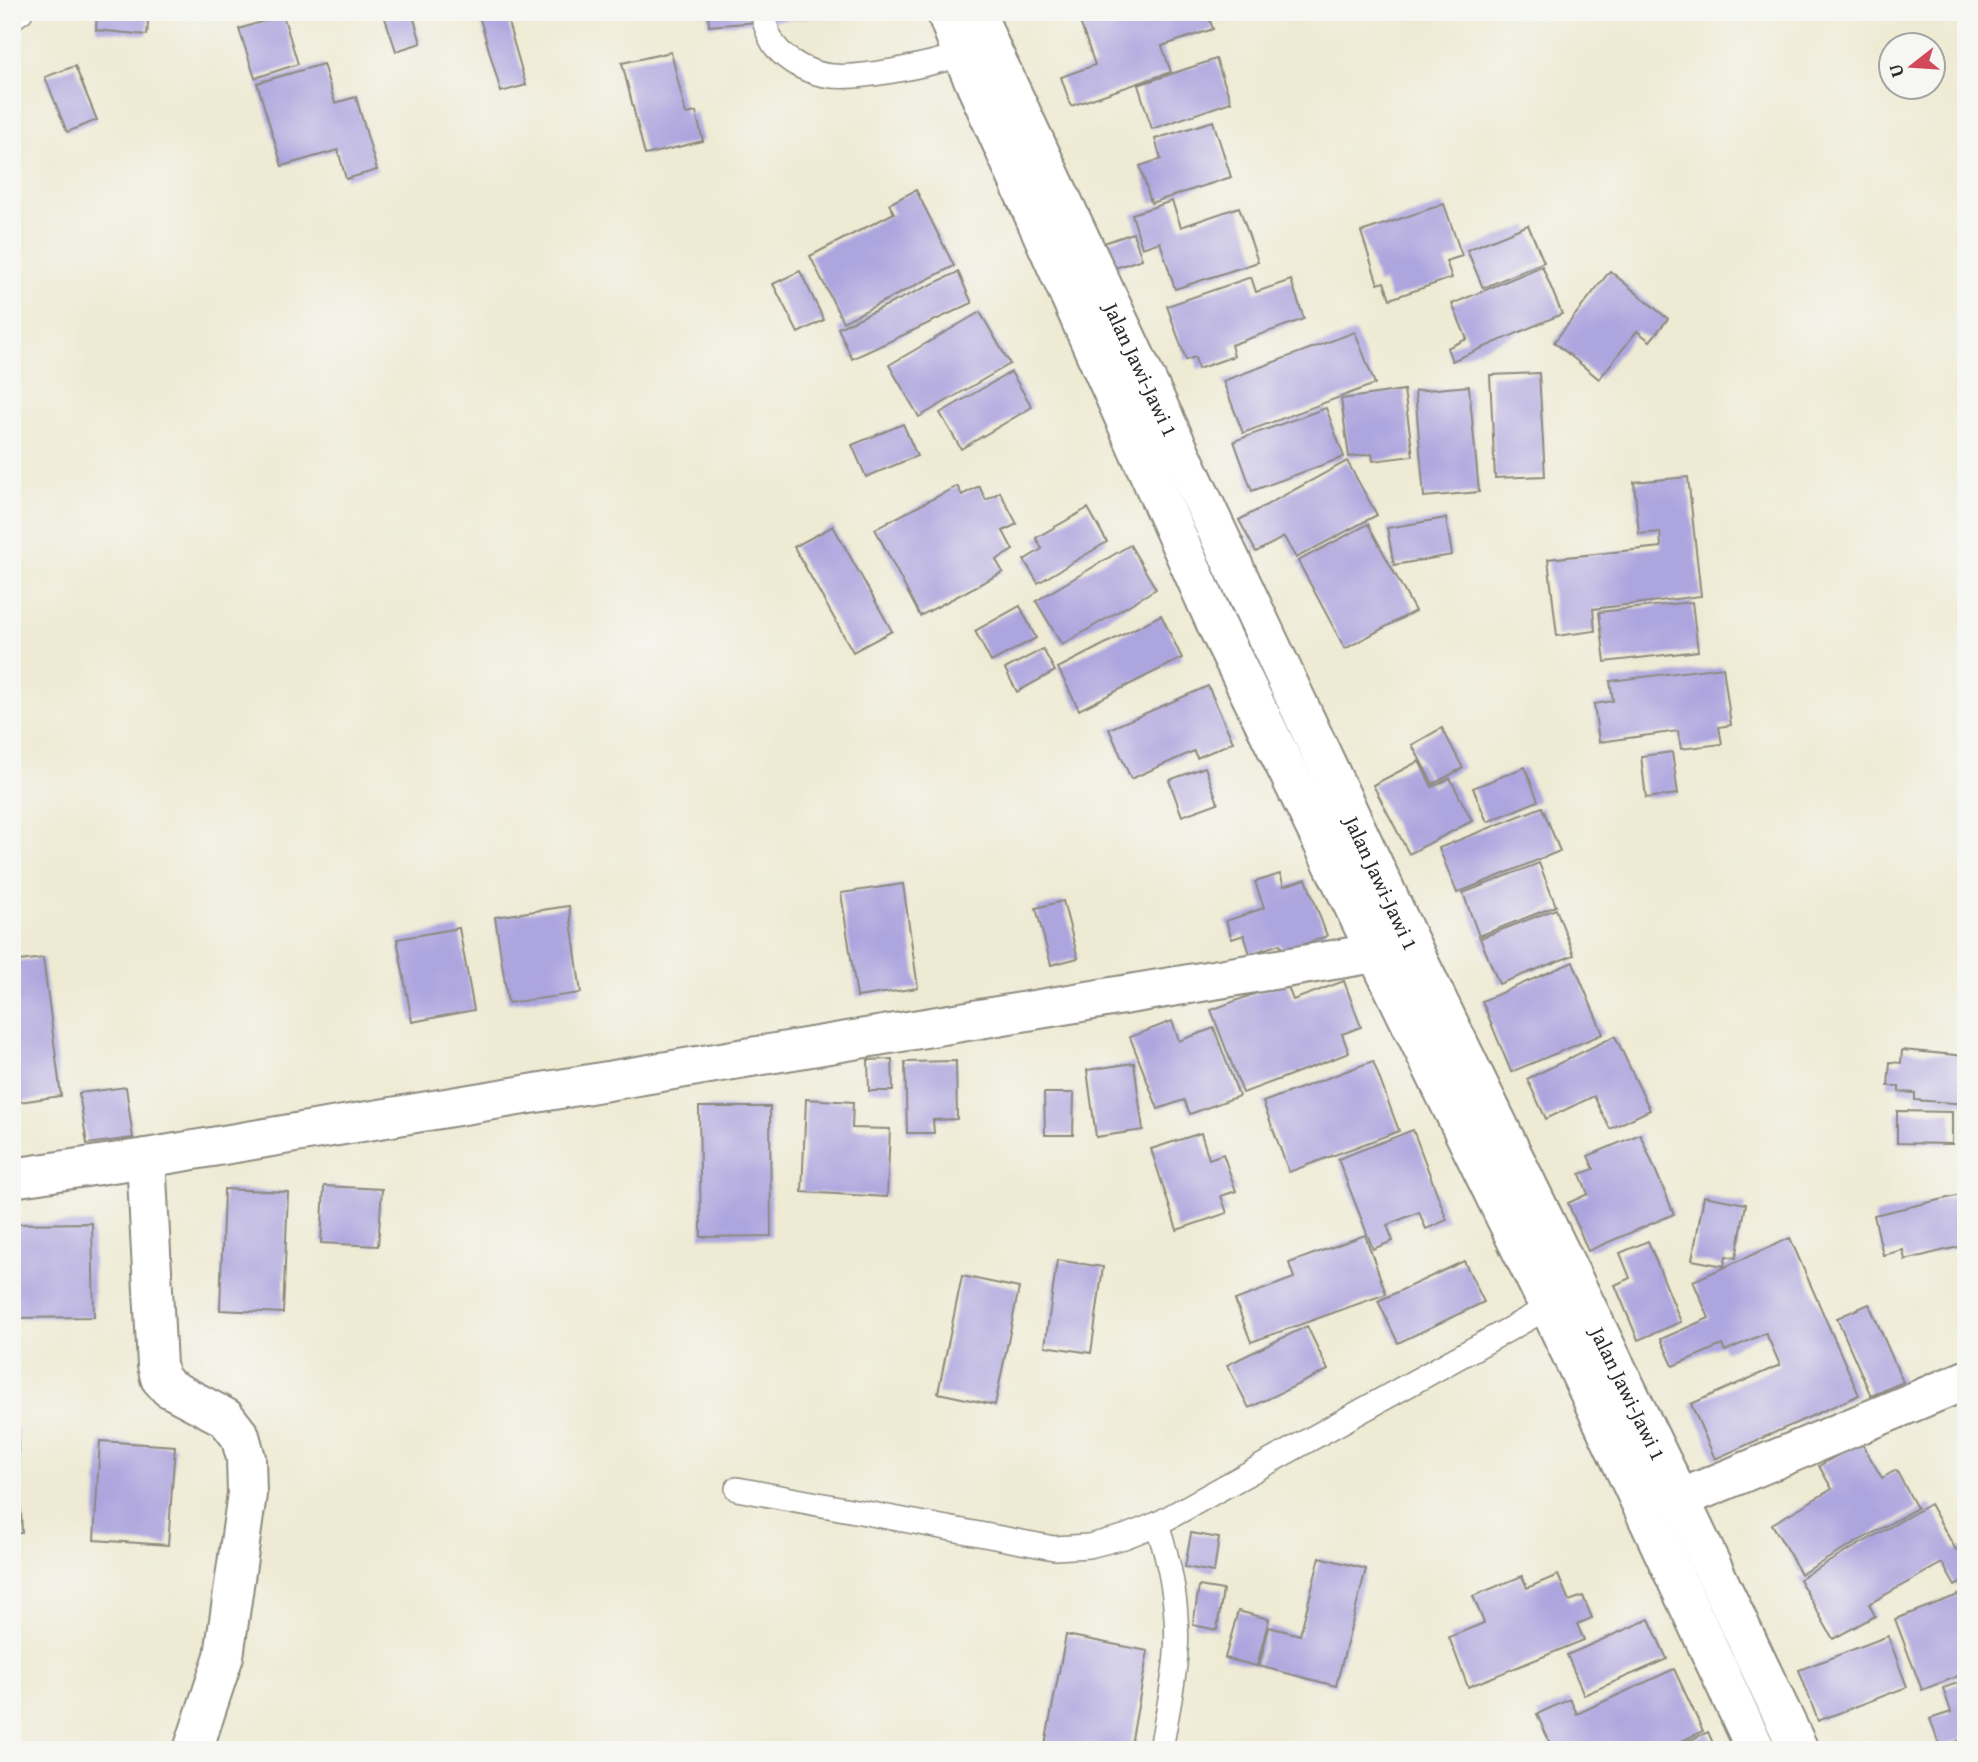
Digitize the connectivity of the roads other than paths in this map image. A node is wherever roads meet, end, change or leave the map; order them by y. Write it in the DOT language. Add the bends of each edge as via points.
graph roads {
  1 [pos="21,12"];
  2 [pos="946,12"];
  3 [pos="12,18"];
  4 [pos="764,21"];
  5 [pos="976,37"];
  6 [pos="1253,607"];
  7 [pos="1216,624"];
  8 [pos="1375,953"];
  9 [pos="146,1158"];
  10 [pos="12,1178"];
  11 [pos="1549,1307"];
  12 [pos="1966,1380"];
  13 [pos="737,1489"];
  14 [pos="1680,1499"];
  15 [pos="1157,1524"];
  16 [pos="1750,1649"];
  17 [pos="1716,1666"];
  18 [pos="193,1750"];
  19 [pos="1161,1750"];
  20 [pos="1756,1750"];
  21 [pos="1799,1750"];
  1 -- 3 [label="lane"];
  2 -- 5 [label="main road"];
  4 -- 5 [label="lane" via="774,45 790,60 832,76 897,70"];
  5 -- 6 [label="main road, Jalan Jawi-Jawi 1"];
  5 -- 7 [label="main road"];
  6 -- 7 [label="main road"];
  6 -- 14 [label="main road, Jalan Jawi-Jawi 1" via="1418,960"];
  7 -- 8 [label="main road"];
  8 -- 9 [label="main road"];
  8 -- 11 [label="main road"];
  9 -- 10 [label="main road"];
  9 -- 18 [label="main road" via="160,1378 169,1388 226,1418 240,1436 246,1458 247,1494 225,1656"];
  11 -- 15 [label="lane"];
  11 -- 17 [label="main road"];
  12 -- 14 [label="main road"];
  13 -- 15 [label="lane" via="1054,1548 1089,1546"];
  14 -- 16 [label="main road, Jalan Jawi-Jawi 1"];
  15 -- 19 [label="lane" via="1177,1616 1176,1655"];
  16 -- 17 [label="main road"];
  16 -- 21 [label="main road, Jalan Jawi-Jawi 1"];
  17 -- 20 [label="main road"];
}
